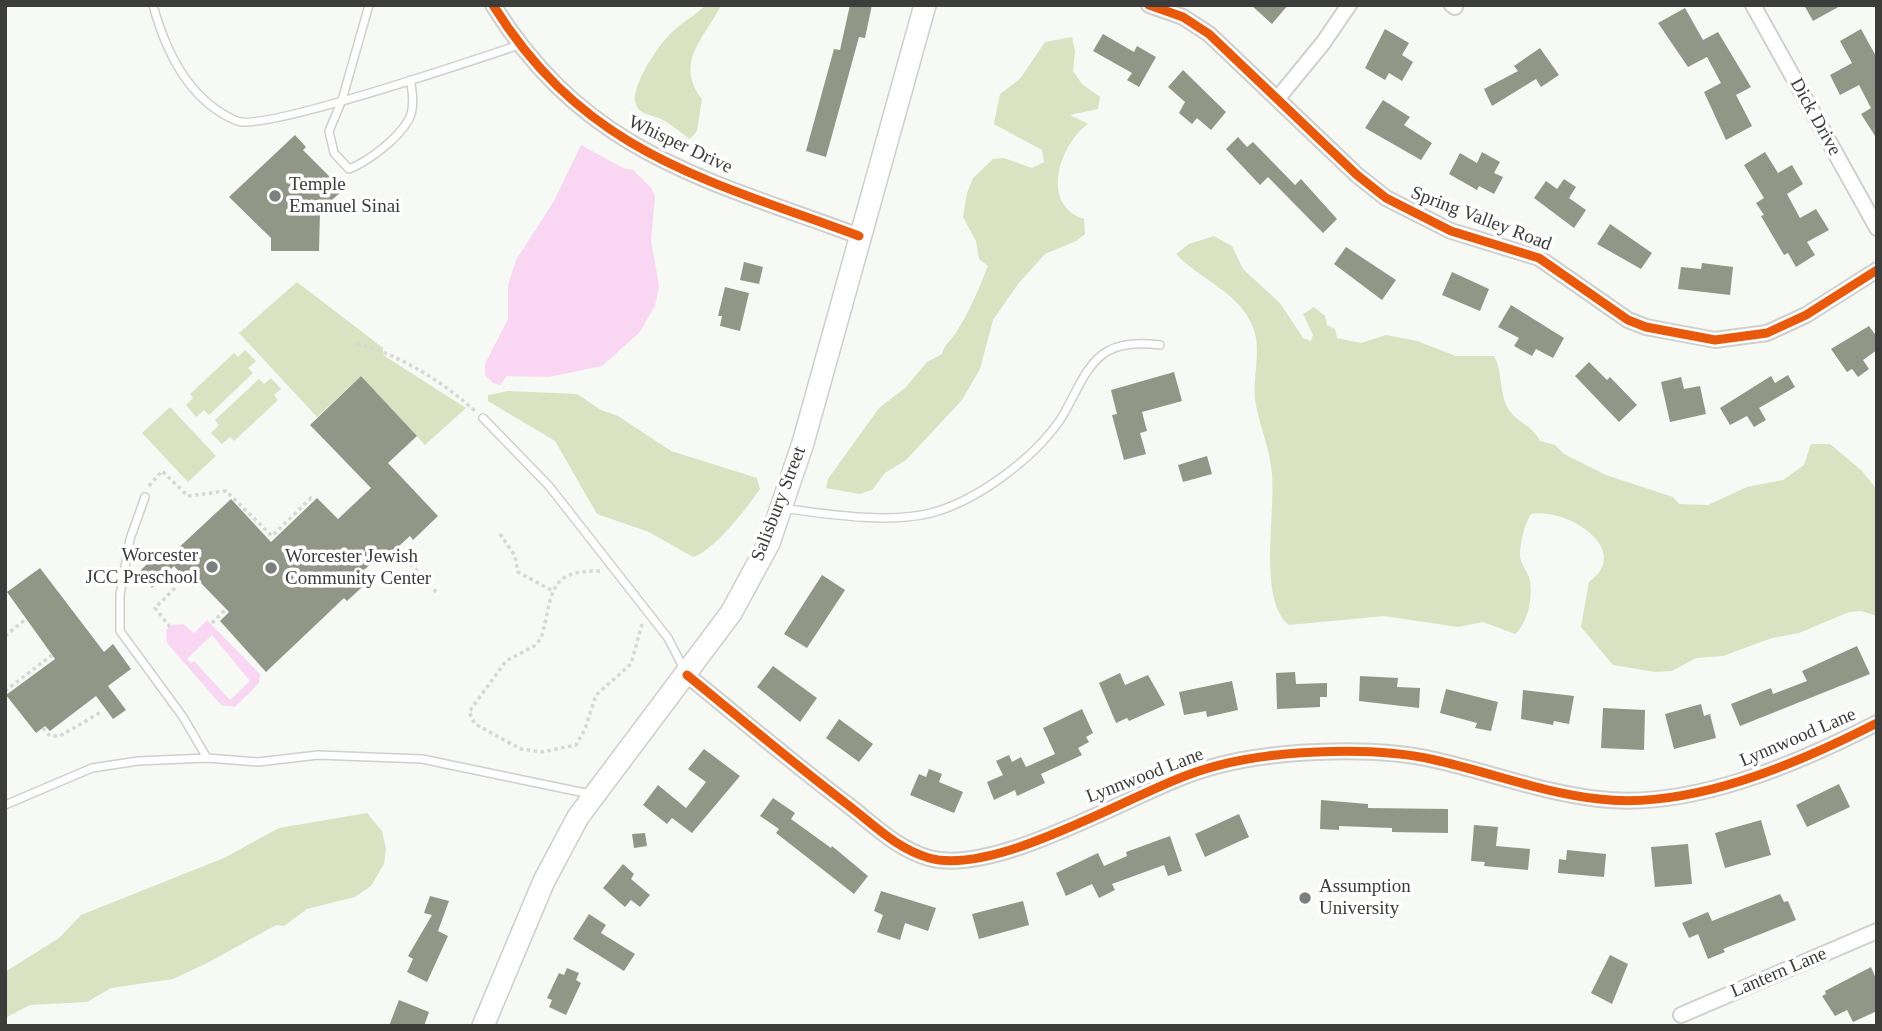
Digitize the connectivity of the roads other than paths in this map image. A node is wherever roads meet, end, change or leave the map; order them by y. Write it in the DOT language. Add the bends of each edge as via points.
graph roads {
  1 [pos="153,5"];
  2 [pos="369,5"];
  3 [pos="493,5"];
  4 [pos="925,5"];
  5 [pos="1149,5"];
  6 [pos="1349,5"];
  7 [pos="1753,5"];
  8 [pos="519,45"];
  9 [pos="410,80"];
  10 [pos="1278,98"];
  11 [pos="342,100"];
  12 [pos="1877,228"];
  13 [pos="859,236"];
  14 [pos="1877,270"];
  15 [pos="1160,345"];
  16 [pos="483,418"];
  17 [pos="145,497"];
  18 [pos="782,507"];
  19 [pos="687,675"];
  20 [pos="1877,723"];
  21 [pos="207,758"];
  22 [pos="594,795"];
  23 [pos="5,805"];
  24 [pos="1877,930"];
  25 [pos="1681,1015"];
  26 [pos="483,1026"];
  1 -- 11 [label="lane" via="164,46 199,98 240,123"];
  2 -- 11 [label="lane"];
  3 -- 8 [label="street, Whisper Drive"];
  4 -- 13 [label="main road, Salisbury Street"];
  5 -- 10 [label="street, Spring Valley Road" via="1197,25"];
  6 -- 10 [label="street"];
  7 -- 12 [label="street, Dick Drive"];
  8 -- 9 [label="lane"];
  8 -- 13 [label="street, Whisper Drive" via="581,110 627,142 692,174"];
  9 -- 11 [label="lane"];
  9 -- 11 [label="lane" via="414,97 408,120 369,161 349,169 334,153 329,131"];
  10 -- 14 [label="street, Spring Valley Road" via="1357,175 1400,207 1451,231 1539,258 1619,315 1646,327 1715,340 1767,333 1806,315"];
  13 -- 18 [label="main road, Salisbury Street"];
  15 -- 18 [label="lane" via="1141,343 1106,351 1037,448 1004,476 931,513 856,518"];
  16 -- 19 [label="lane" via="549,486 668,638"];
  17 -- 21 [label="lane" via="130,540 120,596 120,631"];
  18 -- 19 [label="main road, Salisbury Street" via="769,543 731,613"];
  19 -- 20 [label="street, Lynnwood Lane" via="867,823 906,849 946,861 996,856 1190,774 1252,759 1322,753 1405,754 1560,793 1636,801 1757,776"];
  19 -- 22 [label="main road, Salisbury Street"];
  21 -- 22 [label="lane" via="258,762 318,755 422,759"];
  21 -- 23 [label="lane" via="92,768"];
  22 -- 26 [label="main road, Salisbury Street" via="544,881"];
  24 -- 25 [label="street, Lantern Lane"];
}
